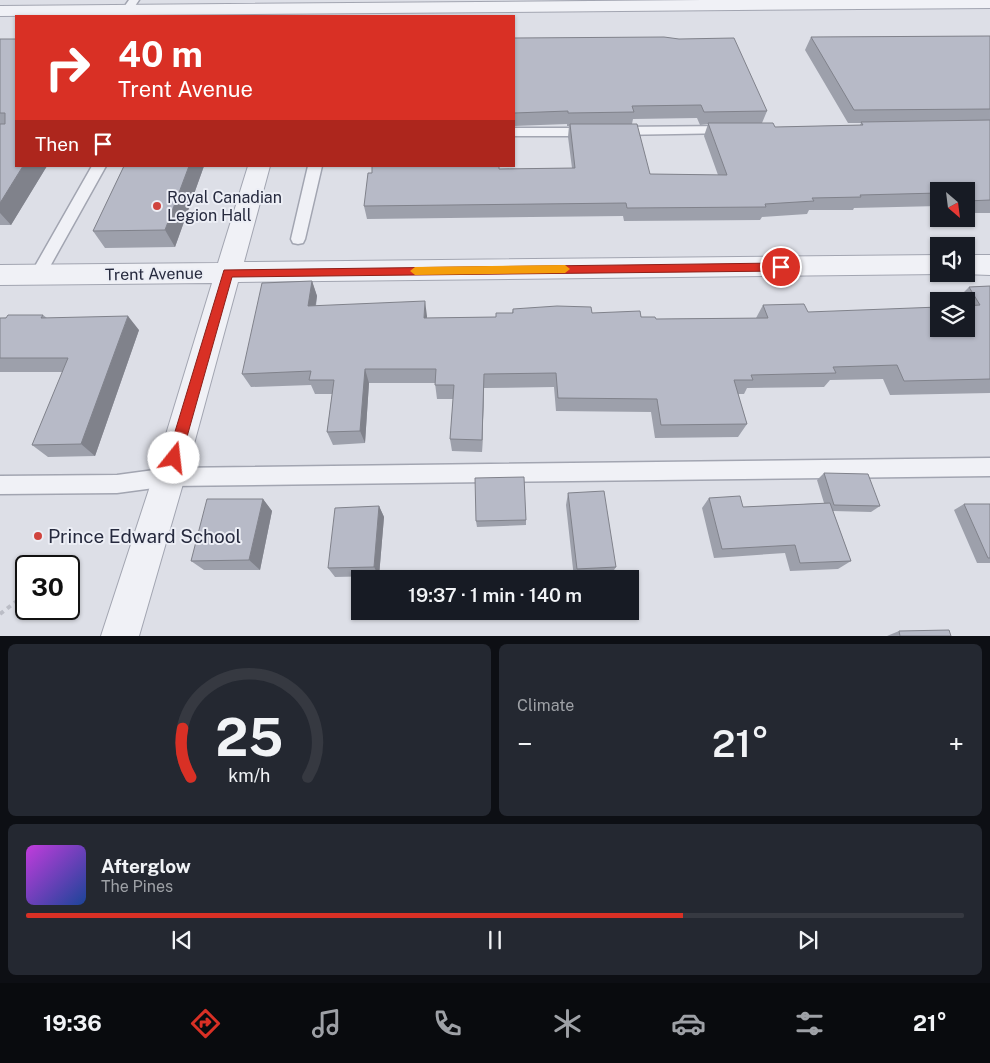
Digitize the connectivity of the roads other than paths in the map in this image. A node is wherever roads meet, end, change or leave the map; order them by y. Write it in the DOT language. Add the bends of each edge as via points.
graph roads {
  1 [pos="686,3"];
  2 [pos="990,3"];
  3 [pos="463,4"];
  4 [pos="131,5"];
  5 [pos="302,9"];
  6 [pos="0,11"];
  7 [pos="742,130"];
  8 [pos="515,132"];
  9 [pos="98,167"];
  10 [pos="259,167"];
  11 [pos="315,167"];
  12 [pos="298,239"];
  13 [pos="930,265"];
  14 [pos="975,265"];
  15 [pos="990,265"];
  16 [pos="228,273"];
  17 [pos="0,275"];
  18 [pos="38,275"];
  19 [pos="990,467"];
  20 [pos="169,477"];
  21 [pos="0,485"];
  22 [pos="120,636"];
  1 -- 2 [label="street"];
  1 -- 3 [label="street"];
  3 -- 5 [label="street"];
  4 -- 5 [label="street"];
  4 -- 6 [label="street"];
  7 -- 8 [label="lane"];
  9 -- 18 [label="lane"];
  10 -- 16 [label="street"];
  11 -- 12 [label="lane"];
  13 -- 16 [label="street, Trent Avenue"];
  14 -- 15 [label="street"];
  16 -- 18 [label="street, Trent Avenue"];
  16 -- 20 [label="street"];
  17 -- 18 [label="street, Trent Avenue"];
  19 -- 20 [label="lane"];
  20 -- 21 [label="lane" via="117,484"];
  20 -- 22 [label="street"];
}
